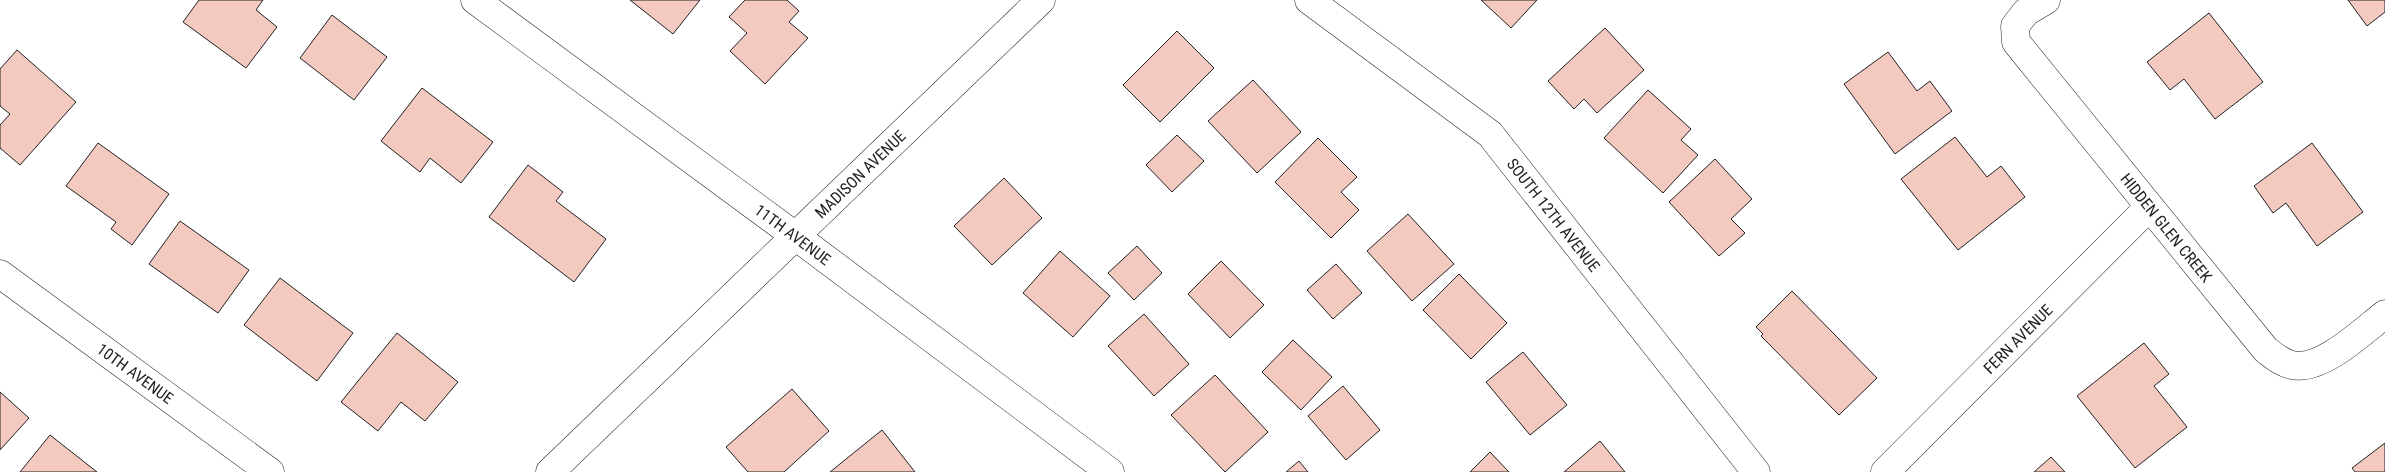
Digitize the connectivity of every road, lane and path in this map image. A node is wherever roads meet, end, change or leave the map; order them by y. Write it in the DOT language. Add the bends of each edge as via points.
graph roads {
  1 [pos="474,0"];
  2 [pos="1041,0"];
  3 [pos="1310,0"];
  4 [pos="2046,0"];
  5 [pos="2149,207"];
  6 [pos="794,235"];
  7 [pos="0,274"];
  8 [pos="2385,314"];
  9 [pos="270,472"];
  10 [pos="550,472"];
  11 [pos="1110,472"];
  12 [pos="1756,472"];
  13 [pos="1886,472"];
  1 -- 6 [label="street, 11TH AVENUE"];
  2 -- 6 [label="street, MADISON AVENUE"];
  3 -- 12 [label="street, SOUTH 12TH AVENUE" via="1490,134"];
  4 -- 5 [label="street, HIDDEN GLEN CREEK" via="2026,12 2015,26 2016,42"];
  5 -- 8 [label="street, HIDDEN GLEN CREEK" via="2266,350 2280,361 2294,366 2314,364 2336,352"];
  5 -- 13 [label="street, FERN AVENUE"];
  6 -- 10 [label="street, MADISON AVENUE"];
  6 -- 11 [label="street, 11TH AVENUE"];
  7 -- 9 [label="street, 10TH AVENUE"];
}
